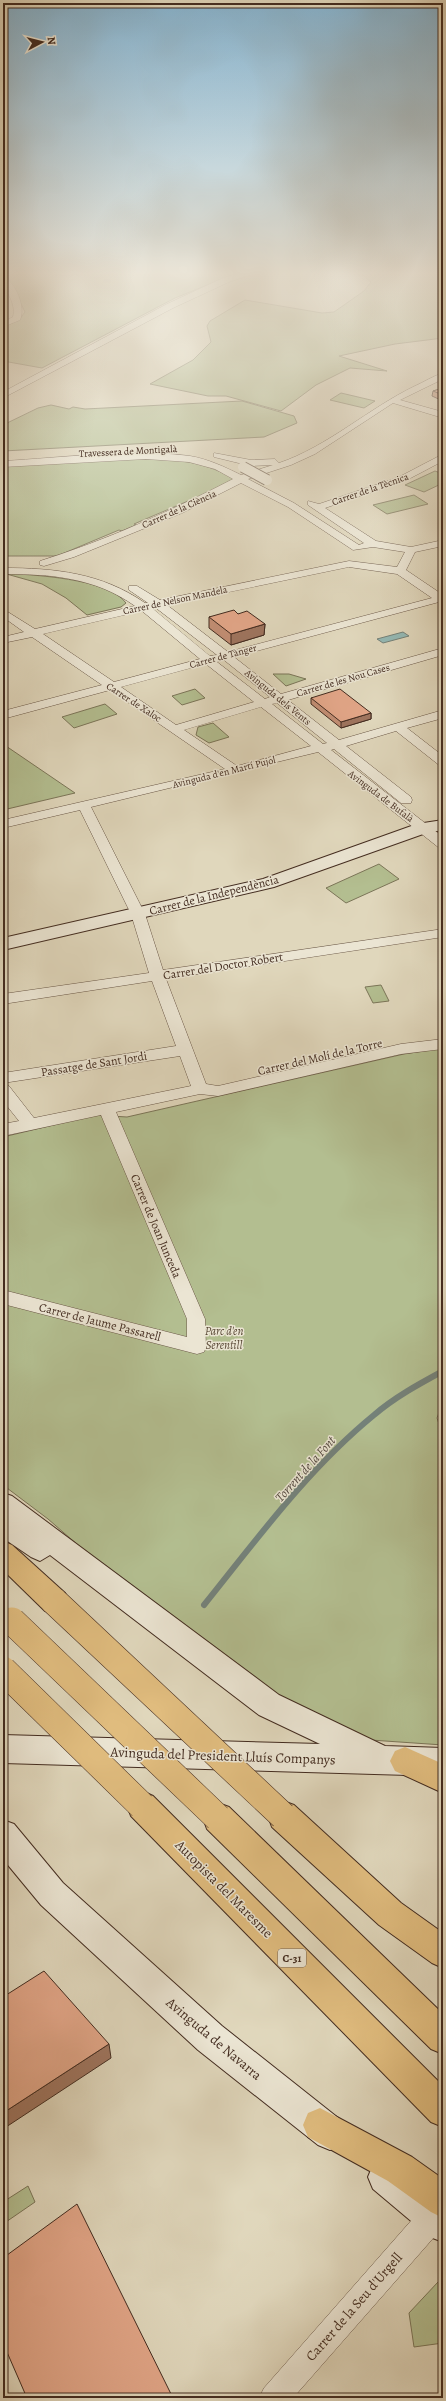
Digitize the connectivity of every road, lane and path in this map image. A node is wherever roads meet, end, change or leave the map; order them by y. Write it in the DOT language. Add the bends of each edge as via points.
graph roads {
  1 [pos="25,383"];
  2 [pos="428,383"];
  3 [pos="3,395"];
  4 [pos="392,400"];
  5 [pos="443,415"];
  6 [pos="168,447"];
  7 [pos="205,452"];
  8 [pos="312,452"];
  9 [pos="217,455"];
  10 [pos="3,456"];
  11 [pos="443,457"];
  12 [pos="3,464"];
  13 [pos="242,478"];
  14 [pos="270,481"];
  15 [pos="299,497"];
  16 [pos="318,507"];
  17 [pos="443,543"];
  18 [pos="373,544"];
  19 [pos="357,548"];
  20 [pos="411,550"];
  21 [pos="3,563"];
  22 [pos="44,563"];
  23 [pos="349,564"];
  24 [pos="3,571"];
  25 [pos="400,571"];
  26 [pos="442,599"];
  27 [pos="159,603"];
  28 [pos="142,607"];
  29 [pos="3,612"];
  30 [pos="33,632"];
  31 [pos="3,640"];
  32 [pos="443,651"];
  33 [pos="226,655"];
  34 [pos="207,660"];
  35 [pos="110,686"];
  36 [pos="279,698"];
  37 [pos="262,703"];
  38 [pos="443,714"];
  39 [pos="3,715"];
  40 [pos="399,728"];
  41 [pos="174,729"];
  42 [pos="336,745"];
  43 [pos="318,748"];
  44 [pos="443,762"];
  45 [pos="235,770"];
  46 [pos="84,806"];
  47 [pos="3,824"];
  48 [pos="437,827"];
  49 [pos="443,844"];
  50 [pos="138,914"];
  51 [pos="443,933"];
  52 [pos="3,944"];
  53 [pos="157,976"];
  54 [pos="3,999"];
  55 [pos="443,1034"];
  56 [pos="443,1044"];
  57 [pos="185,1050"];
  58 [pos="3,1078"];
  59 [pos="200,1089"];
  60 [pos="3,1090"];
  61 [pos="106,1108"];
  62 [pos="29,1123"];
  63 [pos="3,1130"];
  64 [pos="3,1297"];
  65 [pos="197,1346"];
  66 [pos="3,1504"];
  67 [pos="3,1523"];
  68 [pos="3,1553"];
  69 [pos="118,1591"];
  70 [pos="7,1617"];
  71 [pos="3,1670"];
  72 [pos="3,1749"];
  73 [pos="394,1760"];
  74 [pos="443,1762"];
  75 [pos="443,1779"];
  76 [pos="8,1843"];
  77 [pos="443,1952"];
  78 [pos="443,2038"];
  79 [pos="443,2110"];
  80 [pos="440,2214"];
  81 [pos="274,2398"];
  1 -- 3 [label="street"];
  2 -- 4 [label="street, Carrer de la Ciència"];
  4 -- 5 [label="street"];
  4 -- 8 [label="street, Carrer de la Ciència"];
  6 -- 10 [label="street, Travessera de Montigalà"];
  7 -- 9 [label="street"];
  8 -- 9 [label="street, Carrer de la Ciència" via="263,463"];
  8 -- 13 [label="street, Carrer de la Ciència"];
  9 -- 14 [label="street, bridge"];
  11 -- 16 [label="street, Carrer de la Tècnica" via="402,479"];
  12 -- 13 [label="street, Travessera de Montigalà" via="146,456 177,457 201,461"];
  13 -- 19 [label="street, Travessera de Montigalà" via="292,505"];
  13 -- 22 [label="street, Carrer de la Ciència" via="178,511"];
  15 -- 16 [label="street"];
  16 -- 18 [label="street"];
  17 -- 20 [label="street"];
  18 -- 19 [label="street"];
  18 -- 20 [label="street"];
  19 -- 23 [label="street"];
  20 -- 25 [label="street"];
  21 -- 22 [label="street, Avinguda dels Vents"];
  22 -- 27 [label="street, Avinguda dels Vents" via="68,565 106,575"];
  23 -- 25 [label="street, Carrer de Nelson Mandela"];
  23 -- 27 [label="street, Carrer de Nelson Mandela"];
  24 -- 28 [label="street, Avinguda dels Vents" via="58,574 102,583"];
  25 -- 26 [label="street"];
  26 -- 33 [label="street, Carrer de Tànger"];
  27 -- 28 [label="street, Carrer de Nelson Mandela"];
  27 -- 33 [label="street, Avinguda dels Vents"];
  28 -- 30 [label="street, Carrer de Nelson Mandela"];
  28 -- 34 [label="street, Avinguda dels Vents"];
  29 -- 30 [label="street, Carrer de Xaloc"];
  30 -- 31 [label="street, Carrer de Nelson Mandela"];
  30 -- 35 [label="street, Carrer de Xaloc"];
  32 -- 36 [label="street, Carrer de les Nou Cases"];
  33 -- 34 [label="street, Carrer de Tànger"];
  33 -- 36 [label="street, Avinguda dels Vents"];
  34 -- 35 [label="street, Carrer de Tànger"];
  34 -- 37 [label="street, Avinguda dels Vents"];
  35 -- 39 [label="street, Carrer de Tànger"];
  35 -- 41 [label="street, Carrer de Xaloc"];
  36 -- 37 [label="street, Carrer de les Nou Cases"];
  36 -- 42 [label="street, Avinguda dels Vents"];
  37 -- 41 [label="street, Carrer de les Nou Cases"];
  37 -- 43 [label="street, Avinguda dels Vents"];
  38 -- 40 [label="street, Avinguda d'en Martí Pujol"];
  40 -- 42 [label="street, Avinguda d'en Martí Pujol"];
  40 -- 44 [label="street"];
  41 -- 45 [label="street, Carrer de Xaloc"];
  42 -- 43 [label="street, Avinguda d'en Martí Pujol"];
  42 -- 48 [label="street, Avinguda de Bufalà"];
  43 -- 45 [label="street, Avinguda d'en Martí Pujol"];
  43 -- 48 [label="street, Avinguda de Bufalà"];
  45 -- 46 [label="street, Avinguda d'en Martí Pujol"];
  46 -- 47 [label="street, Avinguda d'en Martí Pujol"];
  46 -- 50 [label="street"];
  48 -- 49 [label="street, Avinguda de Bufalà"];
  48 -- 50 [label="street, Carrer de la Independència" via="268,883"];
  50 -- 52 [label="street, Carrer de la Independència"];
  50 -- 53 [label="street"];
  51 -- 53 [label="street, Carrer del Doctor Robert"];
  53 -- 54 [label="street, Carrer del Doctor Robert"];
  53 -- 57 [label="street"];
  55 -- 59 [label="street, Carrer del Molí de la Torre" via="398,1040 214,1081"];
  56 -- 59 [label="street, Carrer del Molí de la Torre" via="401,1049 218,1091"];
  57 -- 58 [label="street, Passatge de Sant Jordi"];
  57 -- 59 [label="street"];
  59 -- 61 [label="street, Carrer del Molí de la Torre"];
  60 -- 62 [label="street"];
  61 -- 62 [label="street, Carrer del Molí de la Torre"];
  61 -- 65 [label="street, Carrer de Joan Junceda" via="196,1319"];
  62 -- 63 [label="street, Carrer del Molí de la Torre"];
  64 -- 65 [label="street, Carrer de Jaume Passarell"];
  66 -- 69 [label="street"];
  67 -- 69 [label="street" via="30,1543"];
  68 -- 77 [label="highway, bridge" via="390,1914"];
  69 -- 73 [label="street" via="269,1705"];
  70 -- 78 [label="highway, bridge"];
  71 -- 79 [label="highway, Autopista del Maresme / C-31, bridge" via="142,1806"];
  72 -- 73 [label="street, Avinguda del President Lluís Companys"];
  73 -- 74 [label="street, Avinguda del President Lluís Companys"];
  73 -- 75 [label="highway"];
  76 -- 80 [label="street, Avinguda de Navarra" via="52,1894 199,2028 320,2125"];
  80 -- 81 [label="street, Carrer de la Seu d'Urgell"];
}
